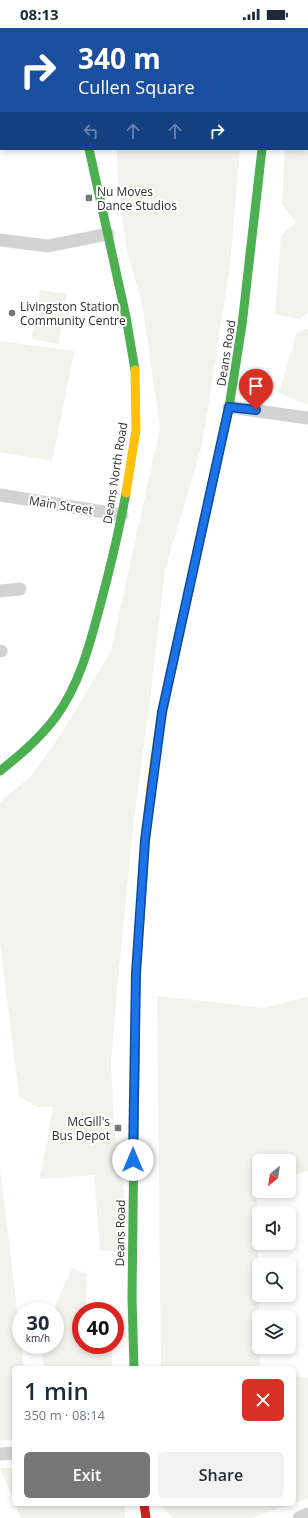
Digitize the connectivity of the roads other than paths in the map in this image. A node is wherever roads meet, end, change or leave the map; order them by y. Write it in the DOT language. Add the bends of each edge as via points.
graph roads {
  1 [pos="89,150"];
  2 [pos="262,150"];
  3 [pos="108,234"];
  4 [pos="0,240"];
  5 [pos="229,407"];
  6 [pos="308,418"];
  7 [pos="0,495"];
  8 [pos="122,515"];
  9 [pos="20,589"];
  10 [pos="0,591"];
  11 [pos="0,771"];
  12 [pos="134,1366"];
  13 [pos="12,1453"];
  14 [pos="0,1454"];
  15 [pos="144,1506"];
  16 [pos="308,1514"];
  17 [pos="146,1518"];
  18 [pos="299,1518"];
  1 -- 3 [label="street, Deans North Road"];
  2 -- 5 [label="street, Deans Road" via="242,325"];
  3 -- 4 [label="street" via="48,246"];
  3 -- 8 [label="street, Deans North Road" via="135,370 136,430"];
  5 -- 6 [label="street"];
  5 -- 12 [label="street, Deans Road" via="162,712 145,840 136,973 132,1298"];
  7 -- 8 [label="street, Main Street"];
  8 -- 11 [label="street, Deans North Road" via="91,640 77,680 55,718 27,749"];
  9 -- 10 [label="street"];
  13 -- 14 [label="street"];
  15 -- 17 [label="street"];
  16 -- 18 [label="street"];
}
